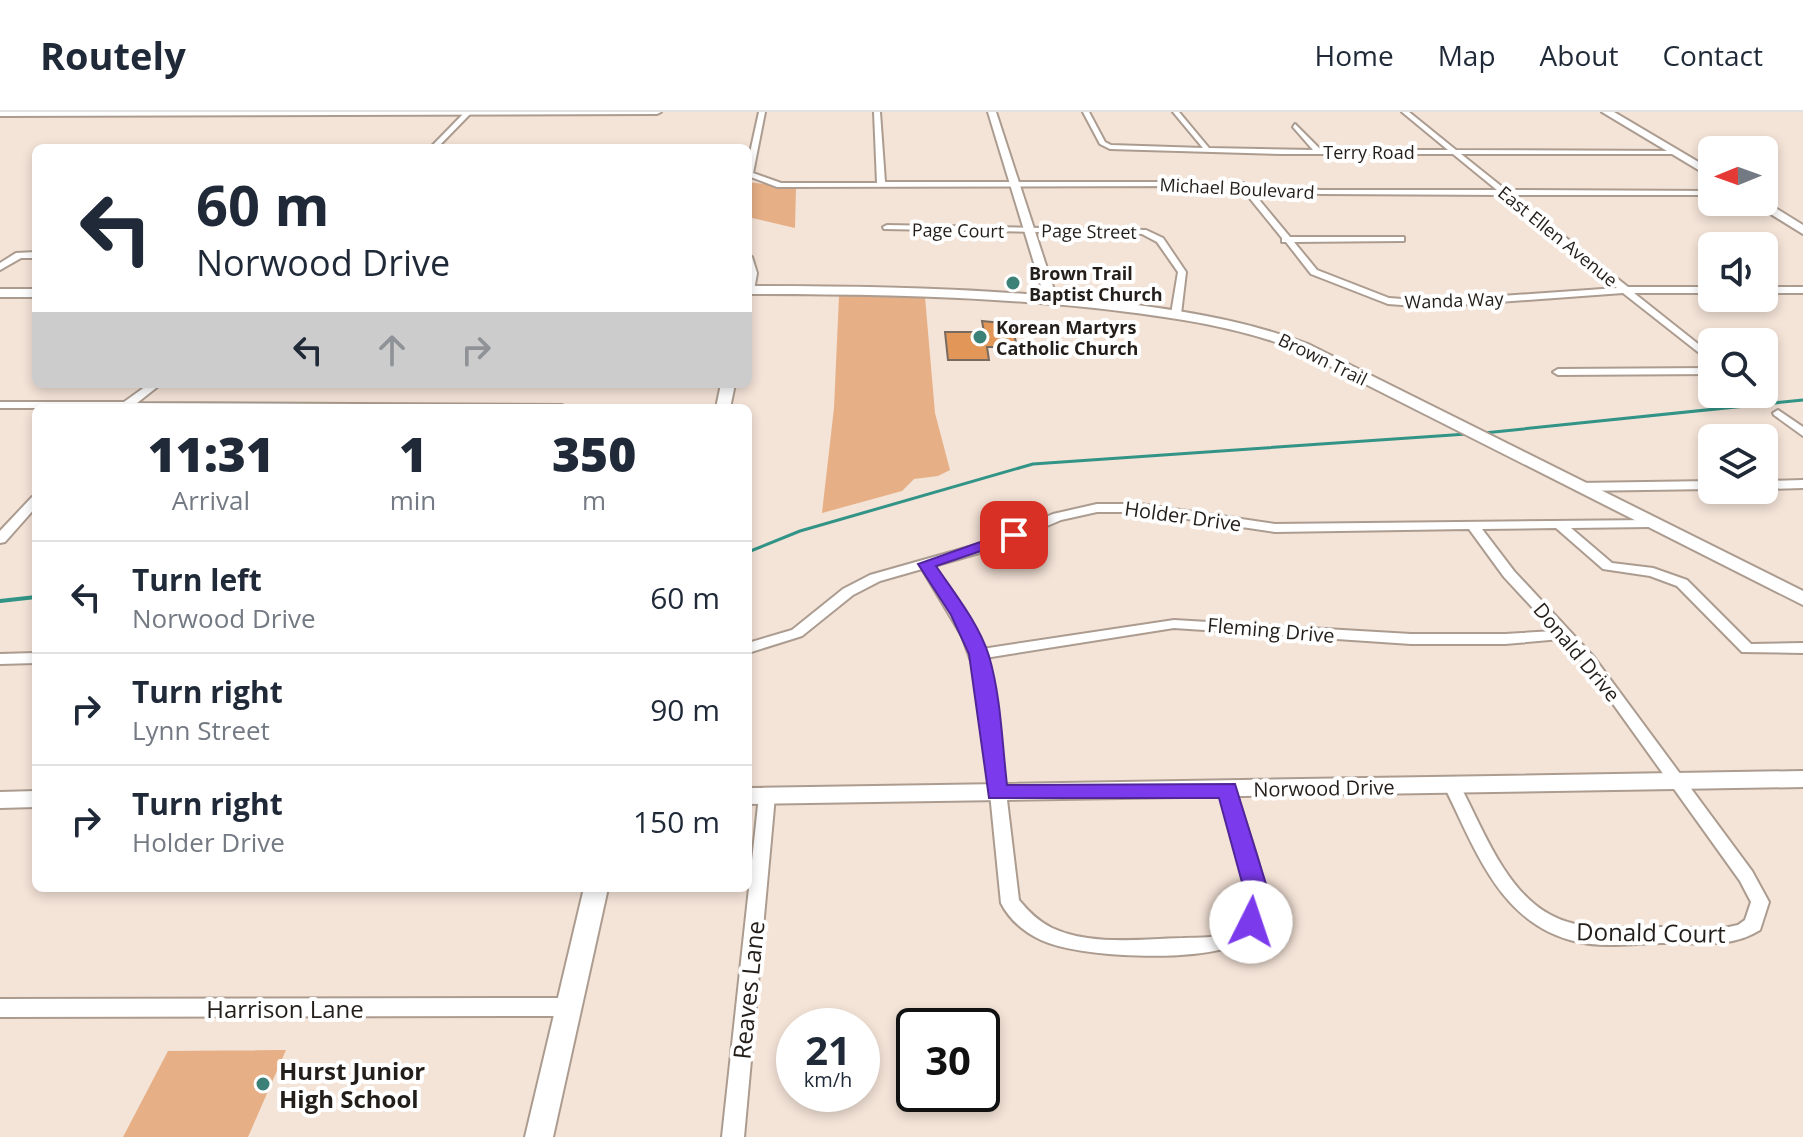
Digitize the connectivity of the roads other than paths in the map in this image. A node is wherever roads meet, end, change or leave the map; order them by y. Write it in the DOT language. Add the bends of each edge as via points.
graph roads {
  1 [pos="564,112"];
  2 [pos="657,112"];
  3 [pos="762,112"];
  4 [pos="877,112"];
  5 [pos="992,112"];
  6 [pos="1086,112"];
  7 [pos="1176,112"];
  8 [pos="1405,112"];
  9 [pos="1607,112"];
  10 [pos="1626,112"];
  11 [pos="469,113"];
  12 [pos="0,114"];
  13 [pos="1295,126"];
  14 [pos="437,144"];
  15 [pos="1206,147"];
  16 [pos="1318,151"];
  17 [pos="1454,152"];
  18 [pos="1673,152"];
  19 [pos="1698,155"];
  20 [pos="752,156"];
  21 [pos="1698,167"];
  22 [pos="752,177"];
  23 [pos="1015,184"];
  24 [pos="881,185"];
  25 [pos="1243,185"];
  26 [pos="1504,192"];
  27 [pos="1698,193"];
  28 [pos="1778,202"];
  29 [pos="1778,215"];
  30 [pos="1803,216"];
  31 [pos="887,227"];
  32 [pos="1030,230"];
  33 [pos="1803,230"];
  34 [pos="1401,239"];
  35 [pos="1285,240"];
  36 [pos="32,255"];
  37 [pos="0,267"];
  38 [pos="1625,290"];
  39 [pos="1698,290"];
  40 [pos="1778,290"];
  41 [pos="1803,290"];
  42 [pos="0,293"];
  43 [pos="32,293"];
  44 [pos="752,293"];
  45 [pos="1051,299"];
  46 [pos="1176,314"];
  47 [pos="1698,349"];
  48 [pos="1698,371"];
  49 [pos="1558,372"];
  50 [pos="150,388"];
  51 [pos="128,404"];
  52 [pos="0,405"];
  53 [pos="32,405"];
  54 [pos="1778,413"];
  55 [pos="1803,433"];
  56 [pos="1803,484"];
  57 [pos="1778,485"];
  58 [pos="1698,486"];
  59 [pos="1600,491"];
  60 [pos="32,504"];
  61 [pos="1650,523"];
  62 [pos="1559,524"];
  63 [pos="1472,525"];
  64 [pos="1,537"];
  65 [pos="926,564"];
  66 [pos="1803,599"];
  67 [pos="1566,634"];
  68 [pos="752,647"];
  69 [pos="1803,648"];
  70 [pos="979,654"];
  71 [pos="32,658"];
  72 [pos="0,659"];
  73 [pos="1803,779"];
  74 [pos="1677,781"];
  75 [pos="1452,786"];
  76 [pos="1227,790"];
  77 [pos="997,793"];
  78 [pos="758,796"];
  79 [pos="32,799"];
  80 [pos="0,800"];
  81 [pos="752,878"];
  82 [pos="595,892"];
  83 [pos="751,892"];
  84 [pos="570,1007"];
  85 [pos="0,1008"];
  86 [pos="539,1137"];
  87 [pos="733,1137"];
  1 -- 2 [label="street"];
  1 -- 11 [label="street"];
  3 -- 20 [label="street, Michael Boulevard"];
  4 -- 24 [label="street"];
  5 -- 23 [label="street"];
  6 -- 15 [label="street, Terry Road" via="1105,146"];
  7 -- 15 [label="street"];
  8 -- 17 [label="street, East Ellen Avenue"];
  9 -- 18 [label="main road"];
  10 -- 19 [label="main road"];
  11 -- 12 [label="street"];
  11 -- 14 [label="street"];
  13 -- 16 [label="street"];
  15 -- 16 [label="street, Terry Road"];
  16 -- 17 [label="street, Terry Road"];
  17 -- 18 [label="street, Terry Road"];
  17 -- 26 [label="street, East Ellen Avenue"];
  18 -- 21 [label="main road"];
  22 -- 24 [label="street, Michael Boulevard" via="790,186"];
  23 -- 24 [label="street, Michael Boulevard"];
  23 -- 25 [label="street, Michael Boulevard"];
  23 -- 32 [label="street"];
  25 -- 26 [label="street, Michael Boulevard" via="1321,192"];
  25 -- 35 [label="street, Wanda Way"];
  26 -- 27 [label="street, Michael Boulevard"];
  26 -- 38 [label="street, East Ellen Avenue"];
  28 -- 30 [label="main road"];
  29 -- 33 [label="main road"];
  31 -- 32 [label="street, Page Court"];
  32 -- 45 [label="street"];
  32 -- 46 [label="street, Page Street" via="1153,235 1182,272"];
  34 -- 35 [label="street"];
  35 -- 38 [label="street, Wanda Way" via="1314,272 1398,303"];
  36 -- 37 [label="street" via="19,255"];
  38 -- 39 [label="street, Wanda Way"];
  38 -- 47 [label="street, East Ellen Avenue"];
  40 -- 41 [label="street"];
  42 -- 43 [label="main road"];
  44 -- 45 [label="main road, Brown Trail" via="915,290"];
  45 -- 46 [label="main road, Brown Trail"];
  46 -- 59 [label="main road, Brown Trail" via="1219,320 1291,342 1578,487"];
  48 -- 49 [label="street"];
  50 -- 51 [label="street"];
  52 -- 53 [label="street"];
  54 -- 55 [label="street"];
  56 -- 57 [label="street"];
  58 -- 59 [label="street"];
  59 -- 61 [label="main road, Brown Trail"];
  60 -- 64 [label="street"];
  61 -- 62 [label="street, Holder Drive"];
  61 -- 66 [label="main road, Brown Trail"];
  62 -- 63 [label="street, Holder Drive"];
  62 -- 69 [label="street" via="1608,566 1653,572 1682,583 1747,649"];
  63 -- 65 [label="street, Holder Drive" via="1275,528 1140,508 1097,508"];
  63 -- 67 [label="street, Donald Drive"];
  65 -- 68 [label="street, Holder Drive" via="875,578 848,592 797,633"];
  65 -- 70 [label="street"];
  67 -- 70 [label="street, Fleming Drive" via="1395,638 1174,624"];
  67 -- 74 [label="street, Donald Drive"];
  70 -- 77 [label="street"];
  71 -- 72 [label="street"];
  73 -- 74 [label="street, Norwood Drive"];
  74 -- 75 [label="street, Norwood Drive"];
  74 -- 75 [label="street, Donald Court" via="1755,889 1758,912 1744,932 1591,936 1557,928 1527,910 1507,889"];
  75 -- 76 [label="street, Norwood Drive"];
  76 -- 77 [label="street, Norwood Drive"];
  76 -- 77 [label="street" via="1258,897 1257,911 1240,933 1210,945 1072,944 1031,929 1010,903"];
  77 -- 78 [label="street, Norwood Drive"];
  78 -- 81 [label="street, Reaves Lane"];
  79 -- 80 [label="street"];
  82 -- 84 [label="street"];
  83 -- 87 [label="street, Reaves Lane"];
  84 -- 85 [label="street, Harrison Lane"];
  84 -- 86 [label="street"];
}
